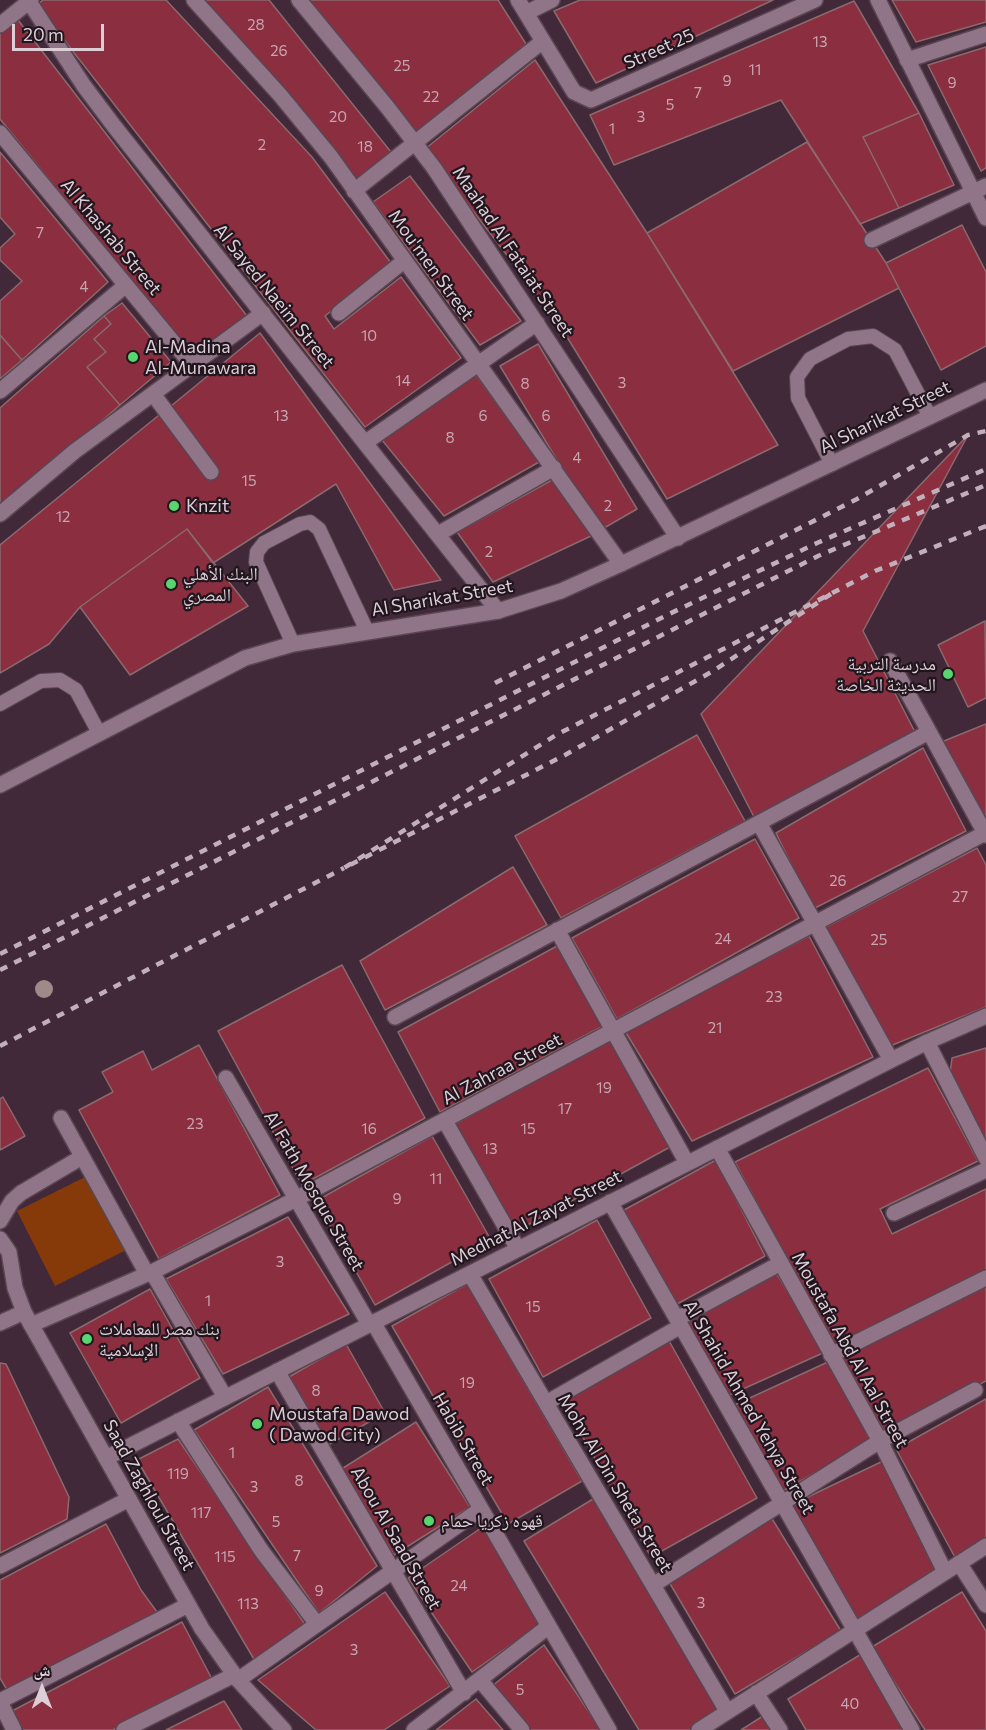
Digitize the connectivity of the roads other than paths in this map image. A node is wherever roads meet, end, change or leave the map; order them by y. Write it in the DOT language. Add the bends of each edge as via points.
graph roads {
  1 [pos="29,0"];
  2 [pos="194,0"];
  3 [pos="299,0"];
  4 [pos="552,0"];
  5 [pos="815,0"];
  6 [pos="878,0"];
  7 [pos="522,6"];
  8 [pos="0,25"];
  9 [pos="986,34"];
  10 [pos="543,41"];
  11 [pos="907,60"];
  12 [pos="0,133"];
  13 [pos="415,143"];
  14 [pos="980,189"];
  15 [pos="354,191"];
  16 [pos="986,218"];
  17 [pos="872,240"];
  18 [pos="404,261"];
  19 [pos="126,285"];
  20 [pos="263,313"];
  21 [pos="339,313"];
  22 [pos="537,323"];
  23 [pos="478,363"];
  24 [pos="192,365"];
  25 [pos="986,390"];
  26 [pos="0,391"];
  27 [pos="153,394"];
  28 [pos="930,417"];
  29 [pos="366,442"];
  30 [pos="832,464"];
  31 [pos="554,468"];
  32 [pos="211,472"];
  33 [pos="0,514"];
  34 [pos="438,534"];
  35 [pos="678,538"];
  36 [pos="621,564"];
  37 [pos="498,611"];
  38 [pos="367,632"];
  39 [pos="293,644"];
  40 [pos="890,661"];
  41 [pos="0,704"];
  42 [pos="929,732"];
  43 [pos="99,733"];
  44 [pos="0,785"];
  45 [pos="759,823"];
  46 [pos="985,834"];
  47 [pos="815,923"];
  48 [pos="557,930"];
  49 [pos="986,1016"];
  50 [pos="394,1017"];
  51 [pos="614,1031"];
  52 [pos="927,1042"];
  53 [pos="891,1060"];
  54 [pos="226,1078"];
  55 [pos="60,1118"];
  56 [pos="445,1121"];
  57 [pos="717,1148"];
  58 [pos="82,1157"];
  59 [pos="986,1158"];
  60 [pos="687,1164"];
  61 [pos="986,1170"];
  62 [pos="296,1199"];
  63 [pos="610,1202"];
  64 [pos="894,1213"];
  65 [pos="0,1221"];
  66 [pos="0,1239"];
  67 [pos="518,1249"];
  68 [pos="10,1262"];
  69 [pos="781,1263"];
  70 [pos="150,1273"];
  71 [pos="470,1274"];
  72 [pos="986,1278"];
  73 [pos="0,1283"];
  74 [pos="28,1319"];
  75 [pos="0,1323"];
  76 [pos="371,1323"];
  77 [pos="679,1323"];
  78 [pos="831,1355"];
  79 [pos="277,1371"];
  80 [pos="975,1390"];
  81 [pos="225,1398"];
  82 [pos="546,1402"];
  83 [pos="178,1421"];
  84 [pos="880,1441"];
  85 [pos="106,1458"];
  86 [pos="129,1499"];
  87 [pos="782,1504"];
  88 [pos="481,1509"];
  89 [pos="986,1546"];
  90 [pos="959,1563"];
  91 [pos="0,1566"];
  92 [pos="393,1571"];
  93 [pos="945,1572"];
  94 [pos="653,1585"];
  95 [pos="189,1605"];
  96 [pos="986,1605"];
  97 [pos="317,1624"];
  98 [pos="549,1626"];
  99 [pos="854,1630"];
  100 [pos="236,1678"];
  101 [pos="480,1680"];
  102 [pos="464,1692"];
  103 [pos="756,1692"];
  104 [pos="0,1702"];
  105 [pos="727,1711"];
  106 [pos="14,1730"];
  107 [pos="124,1730"];
  108 [pos="284,1730"];
  109 [pos="414,1730"];
  110 [pos="522,1730"];
  111 [pos="609,1730"];
  112 [pos="699,1730"];
  113 [pos="780,1730"];
  114 [pos="912,1730"];
  1 -- 8 [label="street"];
  1 -- 20 [label="street, Al Sayed Naeim Street" via="114,126"];
  2 -- 15 [label="street, Mou'men Street" via="306,126"];
  3 -- 13 [label="street, Maahad Al Fataiat Street"];
  4 -- 7 [label="street"];
  5 -- 10 [label="street, Street 25" via="597,99 585,99 574,92"];
  6 -- 11 [label="street"];
  7 -- 10 [label="street, Street 25"];
  9 -- 11 [label="street"];
  10 -- 13 [label="street"];
  11 -- 14 [label="street"];
  12 -- 19 [label="street, Al Khashab Street"];
  13 -- 15 [label="street"];
  13 -- 22 [label="street, Maahad Al Fataiat Street"];
  14 -- 16 [label="street"];
  14 -- 17 [label="street"];
  15 -- 18 [label="street, Mou'men Street"];
  18 -- 21 [label="street"];
  18 -- 23 [label="street, Mou'men Street"];
  19 -- 24 [label="street, Al Khashab Street"];
  19 -- 26 [label="street"];
  20 -- 24 [label="street"];
  20 -- 29 [label="street, Al Sayed Naeim Street"];
  22 -- 23 [label="street"];
  22 -- 35 [label="street, Maahad Al Fataiat Street"];
  23 -- 29 [label="street"];
  23 -- 31 [label="street, Mou'men Street"];
  24 -- 27 [label="street"];
  25 -- 28 [label="street, Al Sharikat Street"];
  27 -- 32 [label="street"];
  27 -- 33 [label="street"];
  28 -- 30 [label="street, Al Sharikat Street"];
  28 -- 30 [label="lane" via="895,350 873,336 848,339 810,359 797,377 798,398"];
  29 -- 34 [label="street, Al Sayed Naeim Street"];
  30 -- 35 [label="street, Al Sharikat Street"];
  31 -- 34 [label="street"];
  31 -- 36 [label="street, Mou'men Street"];
  34 -- 37 [label="street, Al Sayed Naeim Street"];
  35 -- 36 [label="street, Al Sharikat Street"];
  36 -- 37 [label="street, Al Sharikat Street" via="561,591"];
  37 -- 38 [label="street, Al Sharikat Street"];
  38 -- 39 [label="street, Al Sharikat Street"];
  38 -- 39 [label="lane" via="319,529 310,522 264,543 257,552 256,562"];
  39 -- 43 [label="street, Al Sharikat Street" via="225,667"];
  40 -- 42 [label="street"];
  41 -- 43 [label="lane" via="41,681 60,680 76,690"];
  42 -- 45 [label="street"];
  42 -- 46 [label="street"];
  43 -- 44 [label="street, Al Sharikat Street"];
  45 -- 47 [label="street"];
  45 -- 48 [label="street"];
  46 -- 47 [label="street, Al Zahraa Street"];
  47 -- 51 [label="street, Al Zahraa Street"];
  47 -- 53 [label="street"];
  48 -- 50 [label="street"];
  48 -- 51 [label="street"];
  49 -- 52 [label="street, Medhat Al Zayat Street"];
  51 -- 56 [label="street, Al Zahraa Street"];
  51 -- 60 [label="street"];
  52 -- 53 [label="street, Medhat Al Zayat Street"];
  52 -- 59 [label="street"];
  53 -- 57 [label="street, Medhat Al Zayat Street"];
  54 -- 62 [label="street, Al Fath Mosque Street"];
  55 -- 58 [label="street"];
  56 -- 62 [label="street, Al Zahraa Street"];
  56 -- 67 [label="street"];
  57 -- 60 [label="street, Medhat Al Zayat Street"];
  57 -- 69 [label="street, Moustafa Abd Al Aal Street"];
  58 -- 65 [label="street" via="21,1193"];
  58 -- 70 [label="street"];
  60 -- 63 [label="street, Medhat Al Zayat Street"];
  61 -- 64 [label="street"];
  62 -- 70 [label="street, Al Zahraa Street"];
  62 -- 76 [label="street, Al Fath Mosque Street"];
  63 -- 67 [label="street, Medhat Al Zayat Street"];
  63 -- 77 [label="street, Al Shahid Ahmed Yehya Street"];
  66 -- 68 [label="street, Saad Zaghloul Street" via="9,1252"];
  67 -- 71 [label="street, Medhat Al Zayat Street"];
  68 -- 73 [label="street"];
  68 -- 74 [label="street, Saad Zaghloul Street" via="15,1288"];
  69 -- 77 [label="street"];
  69 -- 78 [label="street, Moustafa Abd Al Aal Street"];
  70 -- 74 [label="street, Al Zahraa Street"];
  70 -- 81 [label="street"];
  71 -- 76 [label="street, Medhat Al Zayat Street"];
  71 -- 82 [label="street, Mohy Al Din Sheta Street"];
  72 -- 78 [label="street"];
  74 -- 75 [label="street, Al Zahraa Street"];
  74 -- 85 [label="street, Saad Zaghloul Street"];
  76 -- 79 [label="street, Medhat Al Zayat Street"];
  76 -- 88 [label="street, Habib Street"];
  77 -- 82 [label="street"];
  77 -- 87 [label="street, Al Shahid Ahmed Yehya Street"];
  78 -- 84 [label="street, Moustafa Abd Al Aal Street"];
  79 -- 81 [label="street, Medhat Al Zayat Street"];
  79 -- 92 [label="street, Abou Al Saad Street"];
  80 -- 84 [label="street"];
  81 -- 83 [label="street, Medhat Al Zayat Street"];
  82 -- 94 [label="street, Mohy Al Din Sheta Street"];
  83 -- 85 [label="street, Medhat Al Zayat Street"];
  83 -- 97 [label="street" via="261,1550"];
  84 -- 87 [label="street"];
  84 -- 93 [label="street, Moustafa Abd Al Aal Street"];
  85 -- 86 [label="street, Saad Zaghloul Street"];
  86 -- 91 [label="street"];
  86 -- 95 [label="street, Saad Zaghloul Street"];
  87 -- 94 [label="street"];
  87 -- 99 [label="street, Al Shahid Ahmed Yehya Street"];
  88 -- 92 [label="street"];
  88 -- 98 [label="street, Habib Street"];
  89 -- 90 [label="street"];
  90 -- 93 [label="street"];
  90 -- 96 [label="street"];
  92 -- 97 [label="street"];
  92 -- 102 [label="street, Abou Al Saad Street"];
  93 -- 99 [label="street"];
  94 -- 105 [label="street, Mohy Al Din Sheta Street"];
  95 -- 100 [label="street, Saad Zaghloul Street"];
  95 -- 104 [label="street"];
  97 -- 100 [label="street"];
  98 -- 101 [label="street"];
  98 -- 111 [label="street, Habib Street"];
  99 -- 103 [label="street"];
  99 -- 114 [label="street, Al Shahid Ahmed Yehya Street"];
  100 -- 107 [label="street"];
  100 -- 108 [label="street, Saad Zaghloul Street"];
  101 -- 102 [label="street"];
  101 -- 110 [label="street"];
  102 -- 109 [label="street"];
  103 -- 105 [label="street"];
  103 -- 113 [label="street"];
  104 -- 106 [label="street"];
  105 -- 112 [label="street"];
}
